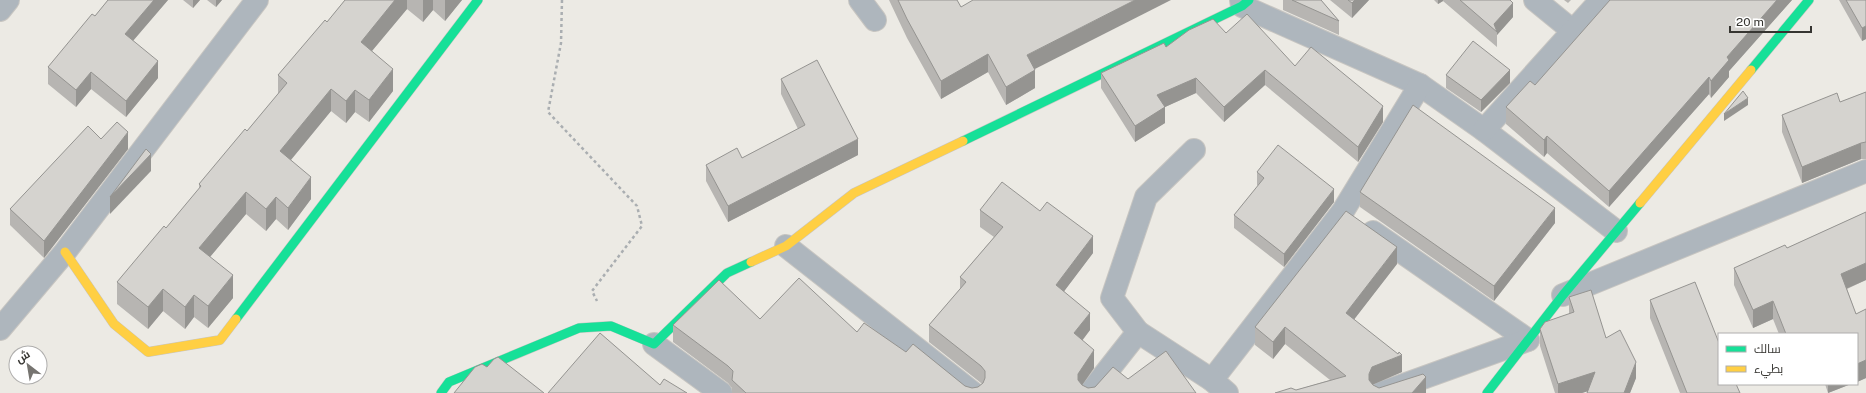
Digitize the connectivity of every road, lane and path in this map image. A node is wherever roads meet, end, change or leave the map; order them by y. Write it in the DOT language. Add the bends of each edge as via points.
graph roads {
  1 [pos="8,0"];
  2 [pos="257,0"];
  3 [pos="478,0"];
  4 [pos="562,0"];
  5 [pos="860,0"];
  6 [pos="1535,0"];
  7 [pos="1601,0"];
  8 [pos="1809,0"];
  9 [pos="1244,2"];
  10 [pos="0,10"];
  11 [pos="875,20"];
  12 [pos="1573,31"];
  13 [pos="1420,85"];
  14 [pos="1484,130"];
  15 [pos="1194,150"];
  16 [pos="1866,171"];
  17 [pos="1343,211"];
  18 [pos="1616,231"];
  19 [pos="786,246"];
  20 [pos="65,252"];
  21 [pos="1563,295"];
  22 [pos="611,326"];
  23 [pos="0,329"];
  24 [pos="1138,332"];
  25 [pos="1528,340"];
  26 [pos="654,344"];
  27 [pos="1219,386"];
  28 [pos="441,393"];
  29 [pos="721,393"];
  30 [pos="973,393"];
  31 [pos="1090,393"];
  32 [pos="1381,393"];
  33 [pos="1487,393"];
  1 -- 10 [label="street"];
  2 -- 20 [label="street"];
  3 -- 20 [label="street" via="220,340 148,352 114,324"];
  4 -- 22 [label="path" via="561,43 548,112 637,206 642,226 592,291"];
  5 -- 11 [label="street"];
  6 -- 12 [label="street"];
  7 -- 12 [label="street"];
  8 -- 18 [label="street"];
  9 -- 13 [label="street"];
  9 -- 19 [label="street" via="854,193"];
  12 -- 14 [label="street"];
  13 -- 14 [label="street"];
  13 -- 17 [label="street"];
  14 -- 18 [label="street"];
  15 -- 24 [label="street" via="1146,197 1112,298"];
  16 -- 21 [label="street"];
  17 -- 25 [label="street"];
  17 -- 27 [label="street"];
  18 -- 21 [label="street"];
  19 -- 26 [label="street" via="727,273"];
  19 -- 30 [label="street"];
  20 -- 23 [label="street"];
  21 -- 25 [label="street"];
  22 -- 26 [label="street"];
  22 -- 28 [label="street" via="579,328 449,382"];
  24 -- 27 [label="street"];
  24 -- 31 [label="street"];
  25 -- 32 [label="street"];
  25 -- 33 [label="street"];
  26 -- 29 [label="street"];
}
